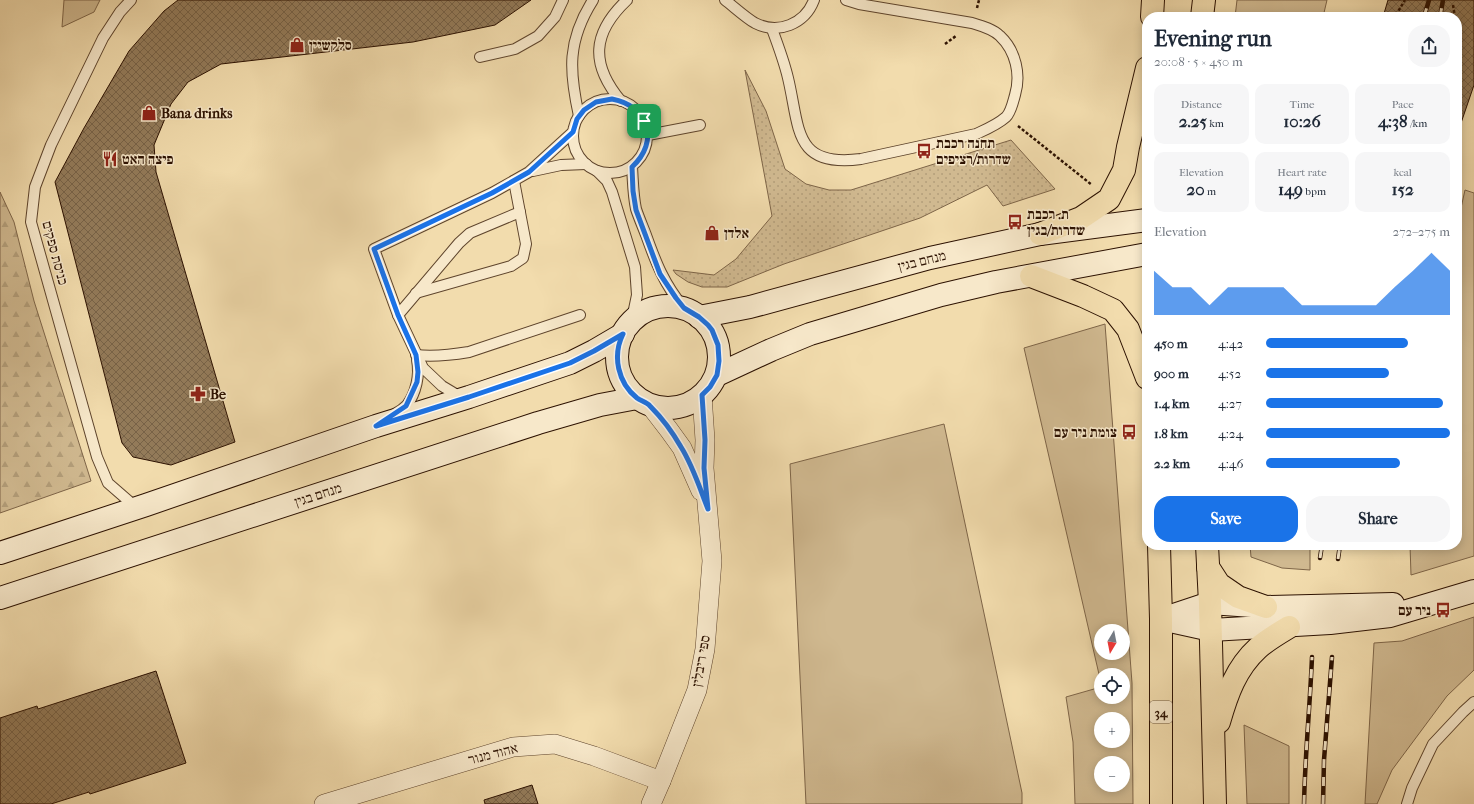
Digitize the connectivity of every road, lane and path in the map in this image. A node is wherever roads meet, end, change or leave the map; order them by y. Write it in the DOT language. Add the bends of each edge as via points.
graph roads {
  1 [pos="131,0"];
  2 [pos="563,0"];
  3 [pos="593,0"];
  4 [pos="627,0"];
  5 [pos="725,0"];
  6 [pos="736,0"];
  7 [pos="814,0"];
  8 [pos="846,0"];
  9 [pos="1153,0"];
  10 [pos="1204,0"];
  11 [pos="1405,0"];
  12 [pos="1453,5"];
  13 [pos="1152,12"];
  14 [pos="1203,12"];
  15 [pos="1398,12"];
  16 [pos="1454,12"];
  17 [pos="744,14"];
  18 [pos="772,28"];
  19 [pos="480,57"];
  20 [pos="1142,88"];
  21 [pos="621,101"];
  22 [pos="580,116"];
  23 [pos="1007,116"];
  24 [pos="700,125"];
  25 [pos="573,132"];
  26 [pos="648,135"];
  27 [pos="586,164"];
  28 [pos="632,167"];
  29 [pos="598,171"];
  30 [pos="529,172"];
  31 [pos="514,181"];
  32 [pos="1109,198"];
  33 [pos="520,212"];
  34 [pos="1142,221"];
  35 [pos="1040,234"];
  36 [pos="1142,255"];
  37 [pos="1031,276"];
  38 [pos="416,293"];
  39 [pos="692,312"];
  40 [pos="398,315"];
  41 [pos="580,315"];
  42 [pos="628,327"];
  43 [pos="416,355"];
  44 [pos="1142,365"];
  45 [pos="717,375"];
  46 [pos="702,395"];
  47 [pos="469,397"];
  48 [pos="643,401"];
  49 [pos="376,426"];
  50 [pos="146,505"];
  51 [pos="708,509"];
  52 [pos="1158,550"];
  53 [pos="1207,550"];
  54 [pos="0,553"];
  55 [pos="1208,567"];
  56 [pos="1472,592"];
  57 [pos="0,598"];
  58 [pos="1210,603"];
  59 [pos="1266,607"];
  60 [pos="1161,619"];
  61 [pos="1289,627"];
  62 [pos="1211,630"];
  63 [pos="1474,702"];
  64 [pos="1213,744"];
  65 [pos="661,781"];
  66 [pos="324,804"];
  67 [pos="650,804"];
  68 [pos="1161,804"];
  69 [pos="1215,804"];
  70 [pos="1407,804"];
  1 -- 50 [label="lane, כניסת ספקים" via="103,38 50,145 35,187 31,222 97,456 108,483 131,503"];
  2 -- 19 [label="lane" via="555,17 538,36 515,49"];
  3 -- 22 [label="lane" via="582,19 572,55 573,90"];
  4 -- 21 [label="lane" via="606,24 599,56 605,79"];
  5 -- 17 [label="lane"];
  6 -- 17 [label="lane"];
  7 -- 18 [label="lane" via="803,18 793,25"];
  8 -- 23 [label="lane" via="986,27 1000,35 1015,59 1018,76 1013,104"];
  9 -- 13 [label="highway"];
  10 -- 14 [label="highway"];
  11 -- 15 [label="path"];
  12 -- 16 [label="path"];
  17 -- 18 [label="lane" via="754,22"];
  18 -- 23 [label="lane" via="788,78 802,139 820,158 844,162 976,134 992,128"];
  20 -- 32 [label="highway" via="1124,170"];
  21 -- 22 [label="lane" via="612,99 596,102"];
  21 -- 26 [label="lane" via="629,104 641,115"];
  22 -- 25 [label="lane"];
  23 -- 32 [label="path"];
  24 -- 26 [label="lane"];
  25 -- 27 [label="lane" via="576,150"];
  25 -- 30 [label="lane"];
  26 -- 28 [label="lane" via="640,159"];
  27 -- 29 [label="lane"];
  27 -- 30 [label="lane" via="561,165"];
  28 -- 29 [label="lane" via="617,173"];
  28 -- 39 [label="lane" via="636,210 654,260 676,298"];
  29 -- 42 [label="lane" via="612,192 635,267 637,295"];
  30 -- 31 [label="lane"];
  31 -- 33 [label="lane"];
  31 -- 40 [label="lane" via="374,249"];
  32 -- 35 [label="highway" via="1081,218"];
  33 -- 38 [label="lane" via="470,233"];
  33 -- 38 [label="lane" via="526,244 523,258 511,266"];
  34 -- 35 [label="main road, מנחם בגין"];
  35 -- 39 [label="main road, מנחם בגין" via="930,258 750,307"];
  36 -- 37 [label="main road"];
  37 -- 44 [label="highway" via="1113,310 1128,328"];
  37 -- 45 [label="main road" via="941,295 810,334"];
  38 -- 40 [label="lane"];
  39 -- 42 [label="main road" via="667,306 652,309"];
  39 -- 45 [label="main road" via="712,330 718,345"];
  40 -- 43 [label="lane"];
  41 -- 43 [label="lane" via="469,352"];
  42 -- 47 [label="main road" via="594,351 570,363"];
  42 -- 48 [label="main road" via="618,348 618,366 627,387"];
  43 -- 47 [label="lane" via="423,368 437,382 457,395"];
  43 -- 49 [label="lane" via="417,382 406,406"];
  45 -- 46 [label="main road"];
  46 -- 48 [label="main road" via="681,407 670,408"];
  46 -- 51 [label="street, ספי ריבלין"];
  47 -- 49 [label="main road"];
  48 -- 51 [label="street, ספי ריבלין" via="670,430 682,448"];
  48 -- 57 [label="main road, מנחם בגין" via="600,405 538,423"];
  49 -- 50 [label="main road"];
  50 -- 54 [label="main road"];
  51 -- 65 [label="street, ספי ריבלין" via="712,561 705,649 696,690"];
  52 -- 60 [label="highway, 34"];
  53 -- 55 [label="highway"];
  55 -- 58 [label="highway"];
  55 -- 59 [label="highway" via="1219,584 1238,597"];
  56 -- 59 [label="main road" via="1405,604"];
  56 -- 61 [label="main road" via="1390,616"];
  58 -- 59 [label="main road"];
  58 -- 60 [label="main road"];
  58 -- 62 [label="highway"];
  60 -- 62 [label="main road"];
  60 -- 68 [label="highway, 34"];
  61 -- 62 [label="main road"];
  61 -- 64 [label="highway" via="1258,648 1234,679"];
  62 -- 64 [label="highway"];
  63 -- 70 [label="lane" via="1432,744"];
  64 -- 69 [label="highway"];
  65 -- 66 [label="street, אהוד מנור" via="555,744 520,746"];
  65 -- 67 [label="street, ספי ריבלין"];
}
